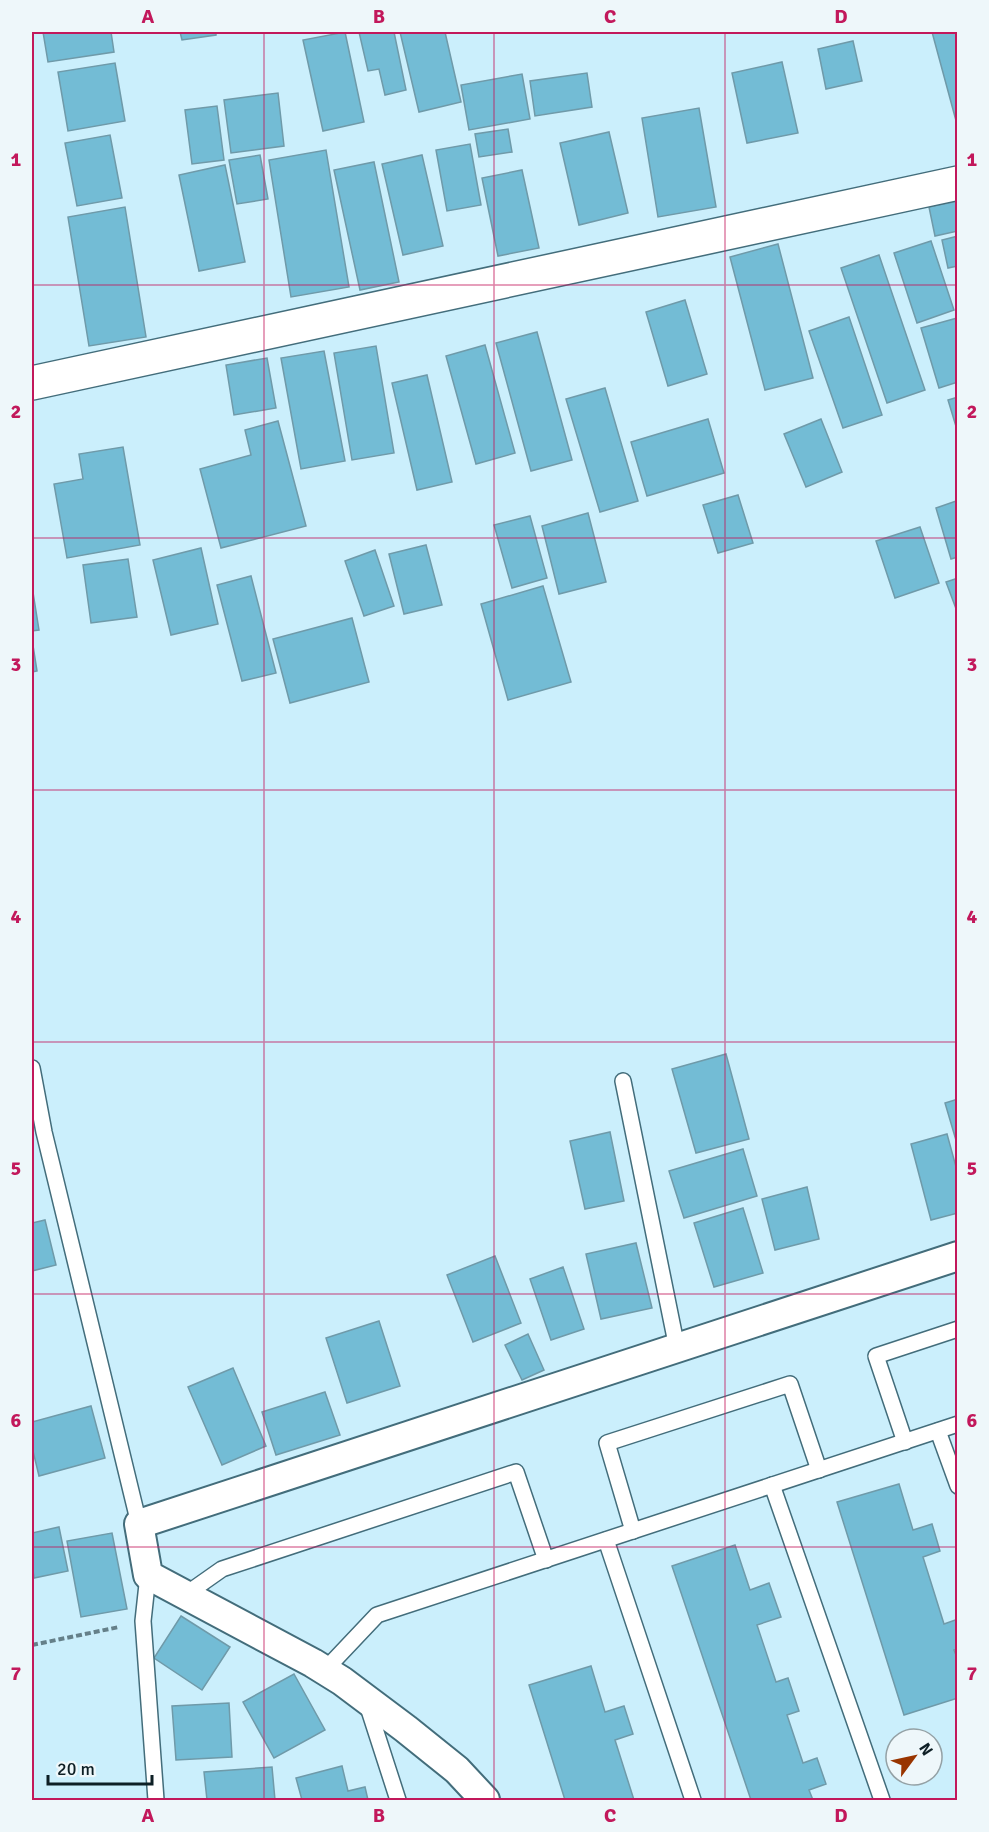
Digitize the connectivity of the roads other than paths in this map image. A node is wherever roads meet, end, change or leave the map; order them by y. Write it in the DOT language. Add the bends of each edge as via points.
graph roads {
  1 [pos="957,183"];
  2 [pos="32,383"];
  3 [pos="32,1068"];
  4 [pos="623,1081"];
  5 [pos="38,1133"];
  6 [pos="957,1256"];
  7 [pos="957,1329"];
  8 [pos="676,1348"];
  9 [pos="957,1424"];
  10 [pos="938,1431"];
  11 [pos="905,1442"];
  12 [pos="819,1470"];
  13 [pos="772,1485"];
  14 [pos="957,1486"];
  15 [pos="139,1524"];
  16 [pos="633,1531"];
  17 [pos="606,1540"];
  18 [pos="546,1560"];
  19 [pos="148,1575"];
  20 [pos="185,1595"];
  21 [pos="325,1670"];
  22 [pos="367,1701"];
  23 [pos="156,1800"];
  24 [pos="398,1800"];
  25 [pos="485,1800"];
  26 [pos="693,1800"];
  27 [pos="882,1800"];
  1 -- 2 [label="street"];
  3 -- 5 [label="lane"];
  4 -- 8 [label="lane"];
  5 -- 15 [label="lane"];
  6 -- 8 [label="street"];
  7 -- 11 [label="lane" via="876,1356"];
  8 -- 15 [label="street"];
  9 -- 10 [label="lane"];
  10 -- 11 [label="lane"];
  10 -- 14 [label="lane"];
  11 -- 12 [label="lane"];
  12 -- 13 [label="lane"];
  12 -- 16 [label="lane" via="790,1384 607,1443"];
  13 -- 16 [label="lane"];
  13 -- 27 [label="lane"];
  15 -- 19 [label="street"];
  16 -- 17 [label="lane"];
  17 -- 18 [label="lane"];
  17 -- 26 [label="lane"];
  18 -- 20 [label="lane" via="516,1472 222,1569"];
  18 -- 21 [label="lane" via="377,1615"];
  19 -- 20 [label="street"];
  19 -- 23 [label="lane" via="143,1622"];
  20 -- 21 [label="street"];
  21 -- 22 [label="street"];
  22 -- 24 [label="lane"];
  22 -- 25 [label="street" via="457,1770"];
}
